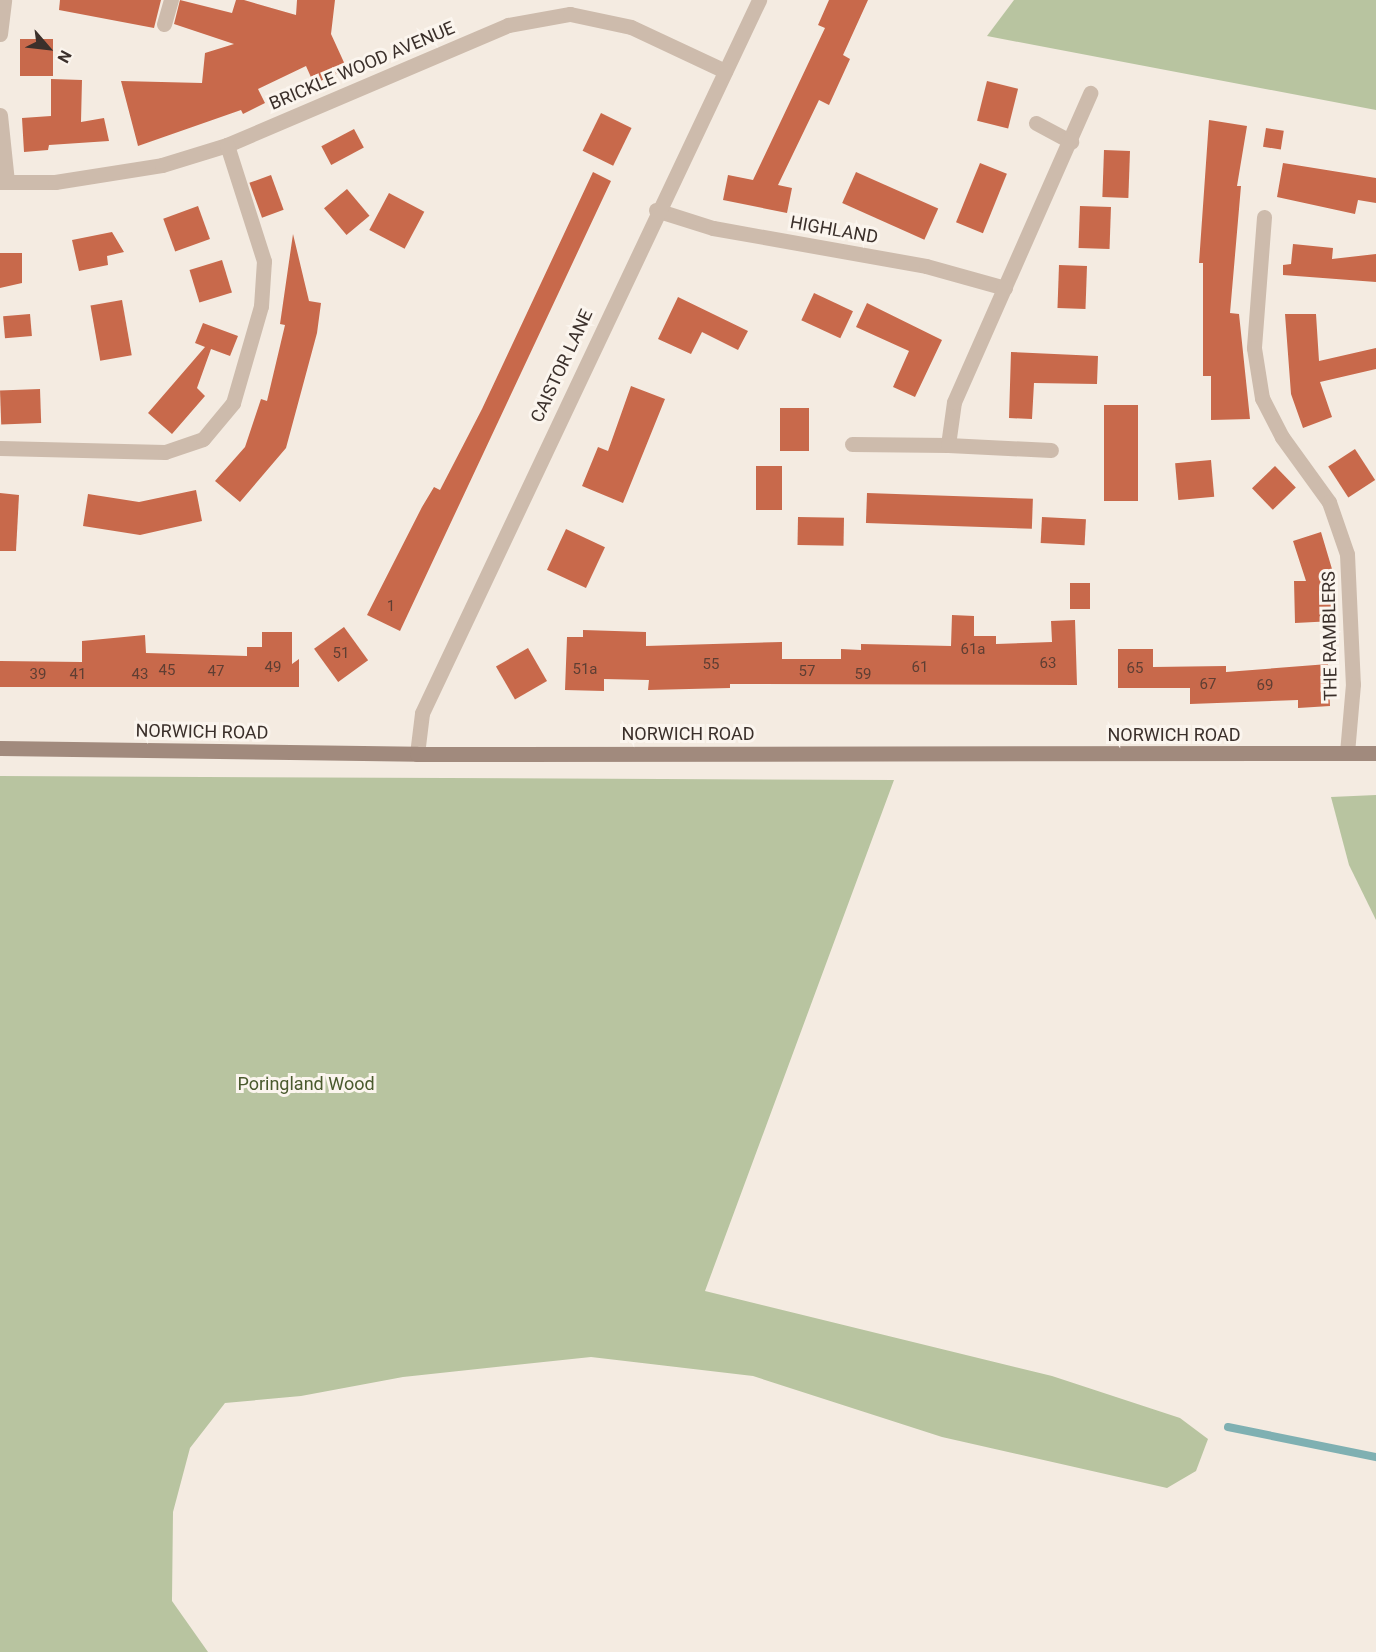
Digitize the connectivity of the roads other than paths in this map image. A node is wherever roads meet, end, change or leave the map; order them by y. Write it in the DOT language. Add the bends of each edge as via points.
graph roads {
  1 [pos="4,0"];
  2 [pos="171,0"];
  3 [pos="759,0"];
  4 [pos="164,24"];
  5 [pos="0,34"];
  6 [pos="725,71"];
  7 [pos="1090,93"];
  8 [pos="0,115"];
  9 [pos="1036,123"];
  10 [pos="1071,142"];
  11 [pos="227,144"];
  12 [pos="3,182"];
  13 [pos="656,210"];
  14 [pos="1264,218"];
  15 [pos="1005,288"];
  16 [pos="852,444"];
  17 [pos="948,445"];
  18 [pos="0,448"];
  19 [pos="1051,450"];
  20 [pos="0,748"];
  21 [pos="1347,753"];
  22 [pos="1376,753"];
  23 [pos="417,754"];
  1 -- 5 [label="street"];
  2 -- 4 [label="street"];
  3 -- 6 [label="street, CAISTOR LANE"];
  6 -- 11 [label="street, BRICKLE WOOD AVENUE" via="631,27 570,14 508,25"];
  6 -- 13 [label="street, CAISTOR LANE"];
  7 -- 10 [label="street"];
  8 -- 12 [label="street"];
  9 -- 10 [label="street"];
  10 -- 15 [label="street"];
  11 -- 12 [label="street, BRICKLE WOOD AVENUE" via="162,165 103,176"];
  11 -- 18 [label="street" via="264,261 261,306 233,403 203,439 165,452"];
  13 -- 15 [label="street, HIGHLAND" via="712,228 926,267"];
  13 -- 23 [label="street, CAISTOR LANE" via="422,713"];
  14 -- 21 [label="street, THE RAMBLERS" via="1254,348 1262,398 1282,437 1329,502 1347,554 1353,684"];
  15 -- 17 [label="street" via="954,402"];
  16 -- 17 [label="street"];
  17 -- 19 [label="street"];
  20 -- 23 [label="main road, NORWICH ROAD"];
  21 -- 22 [label="main road, NORWICH ROAD"];
  21 -- 23 [label="main road, NORWICH ROAD"];
}
